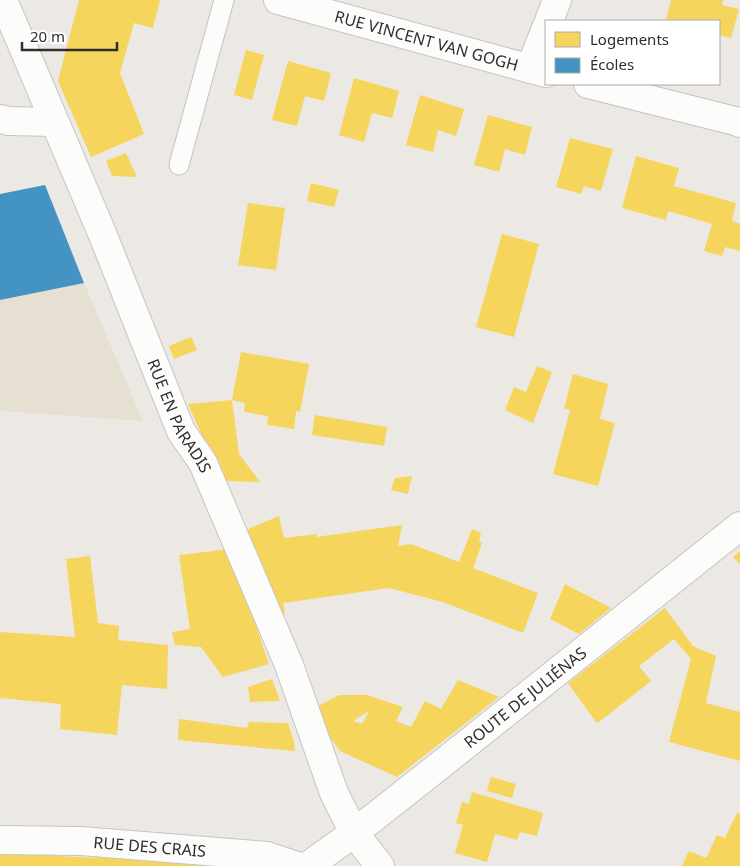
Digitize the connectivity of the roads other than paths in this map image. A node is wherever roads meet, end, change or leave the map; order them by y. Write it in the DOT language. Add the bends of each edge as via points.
graph roads {
  1 [pos="3,0"];
  2 [pos="224,0"];
  3 [pos="278,0"];
  4 [pos="557,0"];
  5 [pos="549,20"];
  6 [pos="545,33"];
  7 [pos="538,71"];
  8 [pos="592,85"];
  9 [pos="0,119"];
  10 [pos="54,122"];
  11 [pos="740,123"];
  12 [pos="179,165"];
  13 [pos="740,526"];
  14 [pos="354,833"];
  15 [pos="0,840"];
  16 [pos="297,866"];
  17 [pos="308,866"];
  18 [pos="380,866"];
  1 -- 10 [label="street, RUE EN PARADIS"];
  2 -- 12 [label="lane"];
  3 -- 7 [label="street, RUE VINCENT VAN GOGH"];
  4 -- 5 [label="street"];
  6 -- 7 [label="street"];
  8 -- 11 [label="street"];
  9 -- 10 [label="street"];
  10 -- 14 [label="street, RUE EN PARADIS" via="181,431 202,463 289,665 334,792"];
  13 -- 14 [label="street, ROUTE DE JULIÉNAS"];
  14 -- 17 [label="street, ROUTE DE JULIÉNAS"];
  14 -- 18 [label="street, RUE EN PARADIS"];
  15 -- 16 [label="street, RUE DES CRAIS" via="80,841 267,856"];
}
